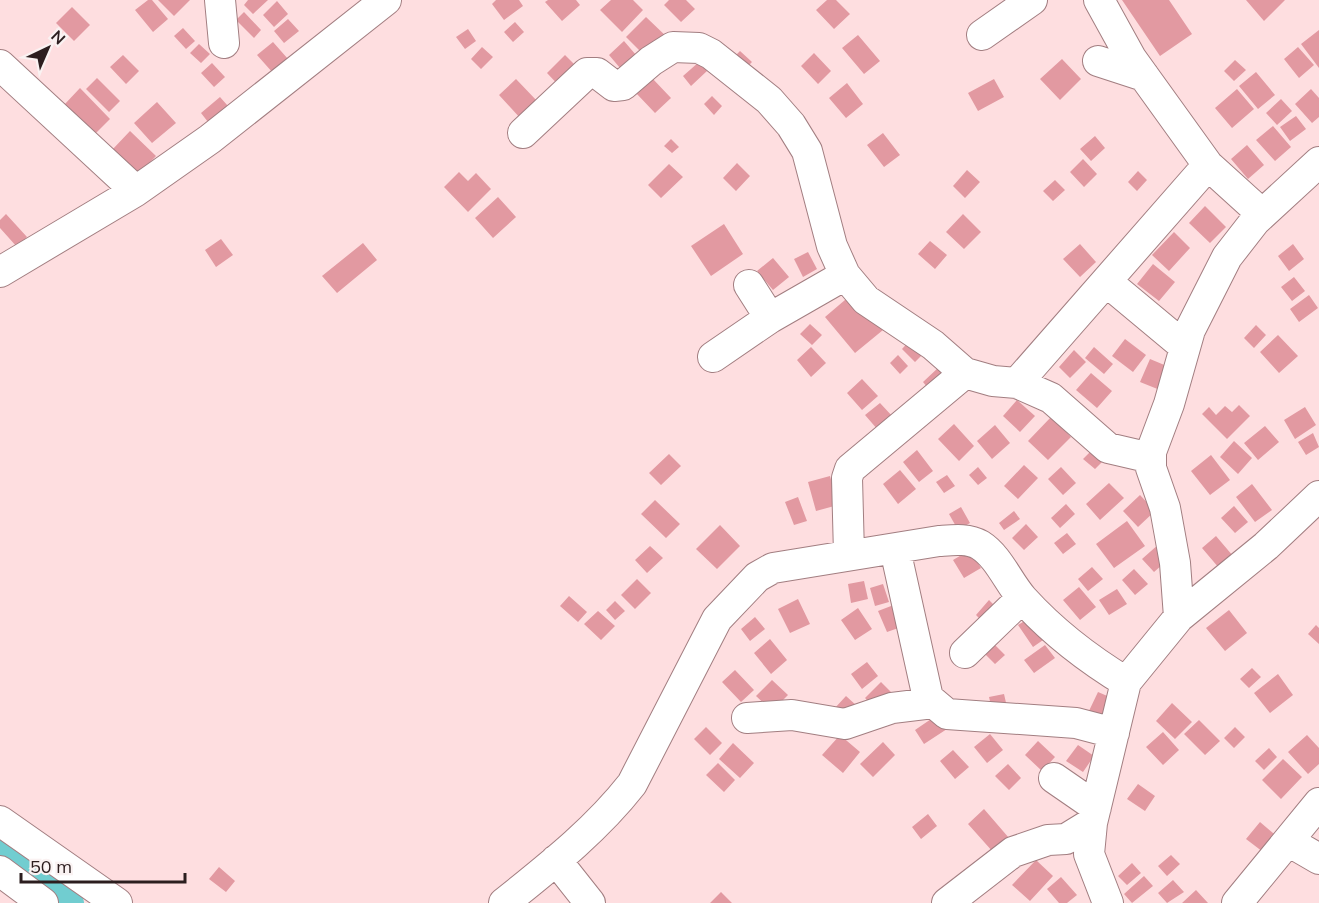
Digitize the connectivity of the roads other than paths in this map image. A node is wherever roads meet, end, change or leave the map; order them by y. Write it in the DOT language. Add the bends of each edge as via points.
graph roads {
  1 [pos="220,0"];
  2 [pos="386,0"];
  3 [pos="1032,0"];
  4 [pos="1099,0"];
  5 [pos="982,35"];
  6 [pos="224,43"];
  7 [pos="1098,61"];
  8 [pos="0,65"];
  9 [pos="1143,76"];
  10 [pos="523,133"];
  11 [pos="1319,162"];
  12 [pos="1208,165"];
  13 [pos="136,190"];
  14 [pos="1262,214"];
  15 [pos="0,272"];
  16 [pos="845,275"];
  17 [pos="1107,282"];
  18 [pos="749,285"];
  19 [pos="770,318"];
  20 [pos="1185,347"];
  21 [pos="713,357"];
  22 [pos="965,373"];
  23 [pos="1017,383"];
  24 [pos="1151,458"];
  25 [pos="1319,496"];
  26 [pos="895,549"];
  27 [pos="849,554"];
  28 [pos="1022,598"];
  29 [pos="1179,617"];
  30 [pos="965,653"];
  31 [pos="1126,682"];
  32 [pos="933,703"];
  33 [pos="747,718"];
  34 [pos="1114,733"];
  35 [pos="1054,778"];
  36 [pos="1319,803"];
  37 [pos="1094,815"];
  38 [pos="0,821"];
  39 [pos="1288,841"];
  40 [pos="1078,846"];
  41 [pos="1319,859"];
  42 [pos="556,860"];
  43 [pos="0,871"];
  44 [pos="43,903"];
  45 [pos="117,903"];
  46 [pos="504,903"];
  47 [pos="590,903"];
  48 [pos="947,903"];
  49 [pos="1108,903"];
  50 [pos="1237,903"];
  1 -- 6 [label="street"];
  2 -- 13 [label="street" via="210,139"];
  3 -- 5 [label="street"];
  4 -- 9 [label="street"];
  7 -- 9 [label="street"];
  8 -- 13 [label="street"];
  9 -- 12 [label="street"];
  10 -- 16 [label="street" via="586,73 597,73 614,86 622,85 673,47 699,48 744,77 791,125 807,151 832,246"];
  11 -- 14 [label="street"];
  12 -- 14 [label="street"];
  12 -- 17 [label="street"];
  13 -- 15 [label="street"];
  14 -- 20 [label="street" via="1227,257"];
  16 -- 19 [label="street"];
  16 -- 22 [label="street" via="866,300 924,338"];
  17 -- 20 [label="street"];
  17 -- 23 [label="street"];
  18 -- 19 [label="street"];
  19 -- 21 [label="street"];
  20 -- 24 [label="street"];
  22 -- 23 [label="street"];
  22 -- 27 [label="street" via="850,469"];
  23 -- 24 [label="street" via="1051,398 1108,448"];
  24 -- 29 [label="street" via="1175,563"];
  25 -- 29 [label="street" via="1266,546"];
  26 -- 27 [label="street"];
  26 -- 28 [label="street" via="939,541 967,540 979,544"];
  26 -- 32 [label="street" via="922,675"];
  27 -- 42 [label="street" via="773,568 757,576 717,619 632,784 614,807"];
  28 -- 30 [label="street"];
  28 -- 31 [label="street" via="1083,655"];
  29 -- 31 [label="street"];
  31 -- 34 [label="street"];
  32 -- 33 [label="street" via="892,708 845,724 792,715"];
  32 -- 34 [label="street" via="947,714 1076,723"];
  34 -- 37 [label="street"];
  35 -- 37 [label="street"];
  36 -- 39 [label="street"];
  37 -- 40 [label="street"];
  38 -- 45 [label="street"];
  39 -- 41 [label="street"];
  39 -- 50 [label="street"];
  40 -- 48 [label="street" via="1048,840 1013,852"];
  40 -- 49 [label="street"];
  42 -- 46 [label="street"];
  42 -- 47 [label="street"];
  43 -- 44 [label="street"];
}
